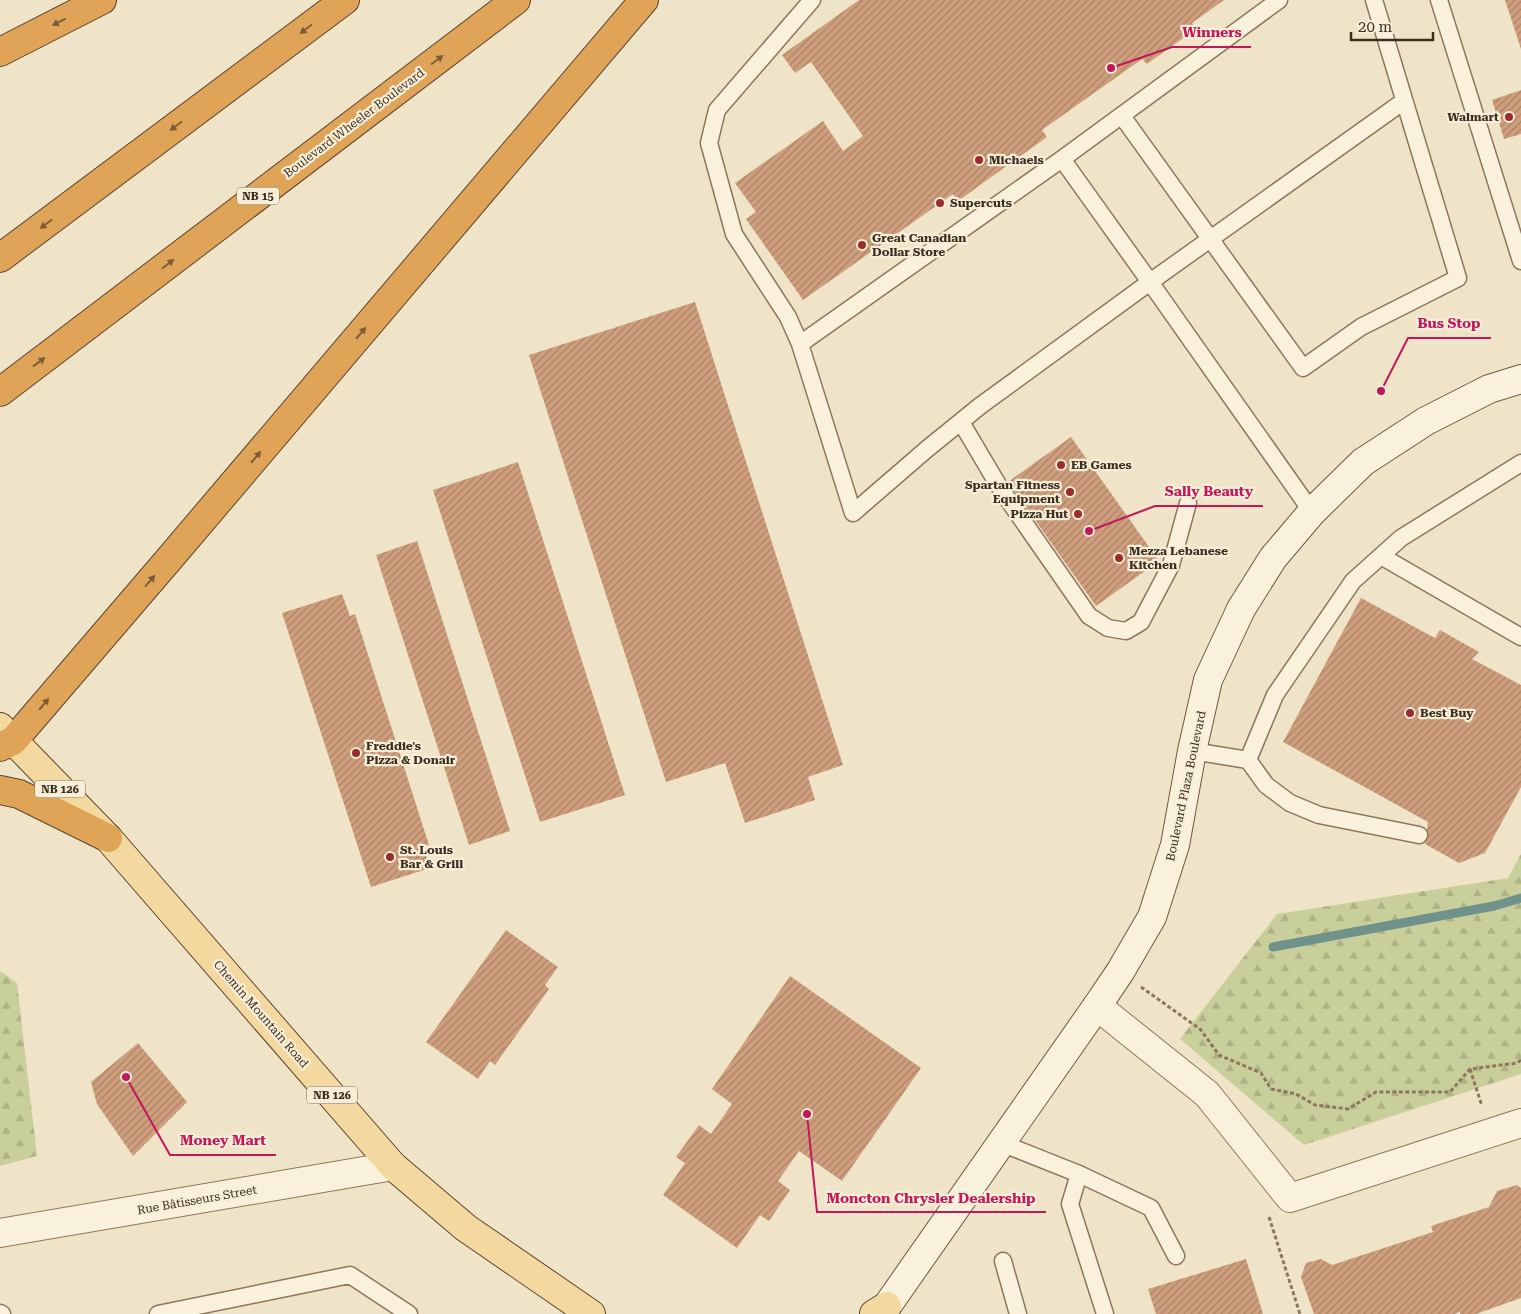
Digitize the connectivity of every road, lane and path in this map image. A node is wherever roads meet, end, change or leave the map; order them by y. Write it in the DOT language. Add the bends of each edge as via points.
graph roads {
  1 [pos="102,0"];
  2 [pos="345,0"];
  3 [pos="516,0"];
  4 [pos="644,0"];
  5 [pos="812,0"];
  6 [pos="1280,0"];
  7 [pos="1374,0"];
  8 [pos="1439,0"];
  9 [pos="0,52"];
  10 [pos="1404,101"];
  11 [pos="1122,116"];
  12 [pos="1062,159"];
  13 [pos="1210,239"];
  14 [pos="0,258"];
  15 [pos="1521,261"];
  16 [pos="1150,282"];
  17 [pos="800,344"];
  18 [pos="1521,379"];
  19 [pos="0,392"];
  20 [pos="961,422"];
  21 [pos="1521,462"];
  22 [pos="1188,503"];
  23 [pos="1312,512"];
  24 [pos="1381,556"];
  25 [pos="1521,637"];
  26 [pos="4,738"];
  27 [pos="1192,751"];
  28 [pos="1248,760"];
  29 [pos="0,790"];
  30 [pos="1419,834"];
  31 [pos="108,838"];
  32 [pos="1120,972"];
  33 [pos="1097,1006"];
  34 [pos="1521,1060"];
  35 [pos="1470,1069"];
  36 [pos="1521,1123"];
  37 [pos="1491,1133"];
  38 [pos="1001,1143"];
  39 [pos="393,1166"];
  40 [pos="1079,1174"];
  41 [pos="1268,1210"];
  42 [pos="0,1233"];
  43 [pos="1176,1256"];
  44 [pos="1002,1261"];
  45 [pos="881,1312"];
  46 [pos="158,1314"];
  47 [pos="409,1314"];
  48 [pos="591,1314"];
  49 [pos="1018,1314"];
  50 [pos="1105,1314"];
  51 [pos="1300,1314"];
  1 -- 9 [label="highway, one-way"];
  2 -- 14 [label="highway, one-way"];
  19 -- 3 [label="highway, Boulevard Wheeler Boulevard / NB 15, one-way"];
  26 -- 4 [label="highway, one-way" via="170,558"];
  5 -- 17 [label="lane" via="718,110 709,143 734,234 788,317"];
  6 -- 11 [label="lane"];
  7 -- 10 [label="lane"];
  8 -- 15 [label="lane"];
  10 -- 13 [label="lane"];
  10 -- 13 [label="lane" via="1458,278 1361,327 1304,368"];
  11 -- 12 [label="lane"];
  11 -- 13 [label="lane"];
  12 -- 16 [label="lane"];
  12 -- 17 [label="lane"];
  13 -- 16 [label="lane"];
  16 -- 20 [label="lane"];
  16 -- 23 [label="lane"];
  17 -- 20 [label="lane" via="852,513"];
  18 -- 23 [label="street, Boulevard Plaza Boulevard" via="1489,389 1426,420 1363,462"];
  20 -- 22 [label="lane" via="1000,488 1089,616 1108,628 1126,631 1141,622 1171,565"];
  21 -- 24 [label="lane" via="1402,538"];
  23 -- 27 [label="street, Boulevard Plaza Boulevard" via="1273,558 1241,609 1208,680"];
  24 -- 25 [label="lane"];
  24 -- 28 [label="lane" via="1353,581 1275,695"];
  26 -- 31 [label="main road, Chemin Mountain Road / NB 126"];
  27 -- 28 [label="lane"];
  27 -- 32 [label="street, Boulevard Plaza Boulevard" via="1175,845 1152,917"];
  28 -- 30 [label="lane" via="1266,785 1290,803 1319,815"];
  29 -- 31 [label="highway" via="20,794"];
  31 -- 39 [label="main road, Chemin Mountain Road / NB 126"];
  32 -- 33 [label="street, Boulevard Plaza Boulevard"];
  32 -- 35 [label="path" via="1200,1029 1219,1055 1261,1073 1272,1089 1296,1094 1315,1105 1348,1109 1376,1092 1450,1092"];
  33 -- 37 [label="street" via="1207,1094 1290,1198"];
  33 -- 38 [label="street, Boulevard Plaza Boulevard"];
  34 -- 35 [label="path"];
  35 -- 37 [label="path"];
  36 -- 37 [label="street"];
  38 -- 40 [label="lane"];
  38 -- 45 [label="street, Boulevard Plaza Boulevard"];
  39 -- 42 [label="street, Rue Bâtisseurs Street"];
  39 -- 48 [label="main road, Chemin Mountain Road / NB 126" via="466,1228"];
  40 -- 43 [label="lane" via="1151,1208"];
  40 -- 50 [label="lane" via="1070,1204"];
  41 -- 51 [label="path"];
  44 -- 49 [label="lane"];
  46 -- 47 [label="lane" via="350,1276"];
}
